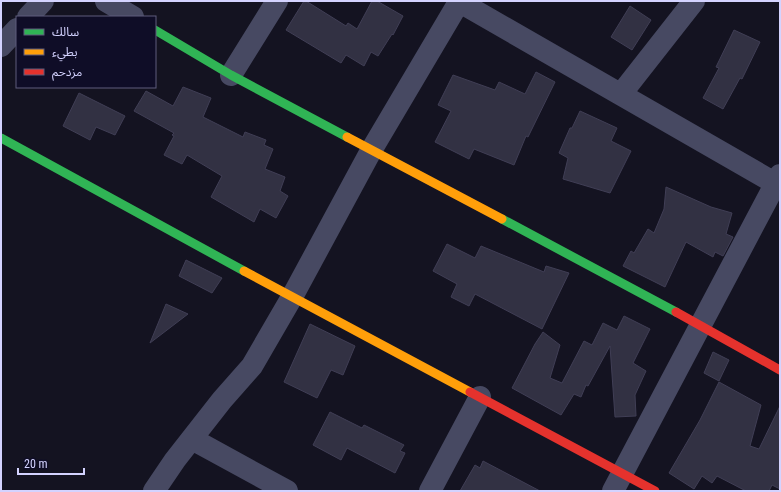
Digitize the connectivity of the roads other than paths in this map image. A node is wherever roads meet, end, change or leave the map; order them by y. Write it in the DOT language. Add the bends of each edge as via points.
graph roads {
  1 [pos="43,1"];
  2 [pos="106,1"];
  3 [pos="277,1"];
  4 [pos="458,1"];
  5 [pos="694,1"];
  6 [pos="29,16"];
  7 [pos="131,16"];
  8 [pos="16,30"];
  9 [pos="156,31"];
  10 [pos="1,46"];
  11 [pos="231,75"];
  12 [pos="620,94"];
  13 [pos="1,138"];
  14 [pos="372,149"];
  15 [pos="778,181"];
  16 [pos="292,297"];
  17 [pos="700,325"];
  18 [pos="780,370"];
  19 [pos="480,397"];
  20 [pos="192,439"];
  21 [pos="618,482"];
  22 [pos="154,491"];
  23 [pos="287,491"];
  24 [pos="430,491"];
  25 [pos="655,491"];
  1 -- 6 [label="street"];
  2 -- 7 [label="street"];
  3 -- 11 [label="street"];
  4 -- 12 [label="street"];
  4 -- 14 [label="street"];
  5 -- 12 [label="street"];
  8 -- 10 [label="street"];
  9 -- 11 [label="street"];
  11 -- 14 [label="street"];
  12 -- 15 [label="street"];
  13 -- 16 [label="street"];
  14 -- 16 [label="street"];
  14 -- 17 [label="street"];
  15 -- 17 [label="street"];
  16 -- 19 [label="street"];
  16 -- 20 [label="street" via="252,366"];
  17 -- 18 [label="street"];
  17 -- 21 [label="street"];
  19 -- 21 [label="street"];
  19 -- 24 [label="street"];
  20 -- 22 [label="street"];
  20 -- 23 [label="street"];
  21 -- 25 [label="street"];
}
